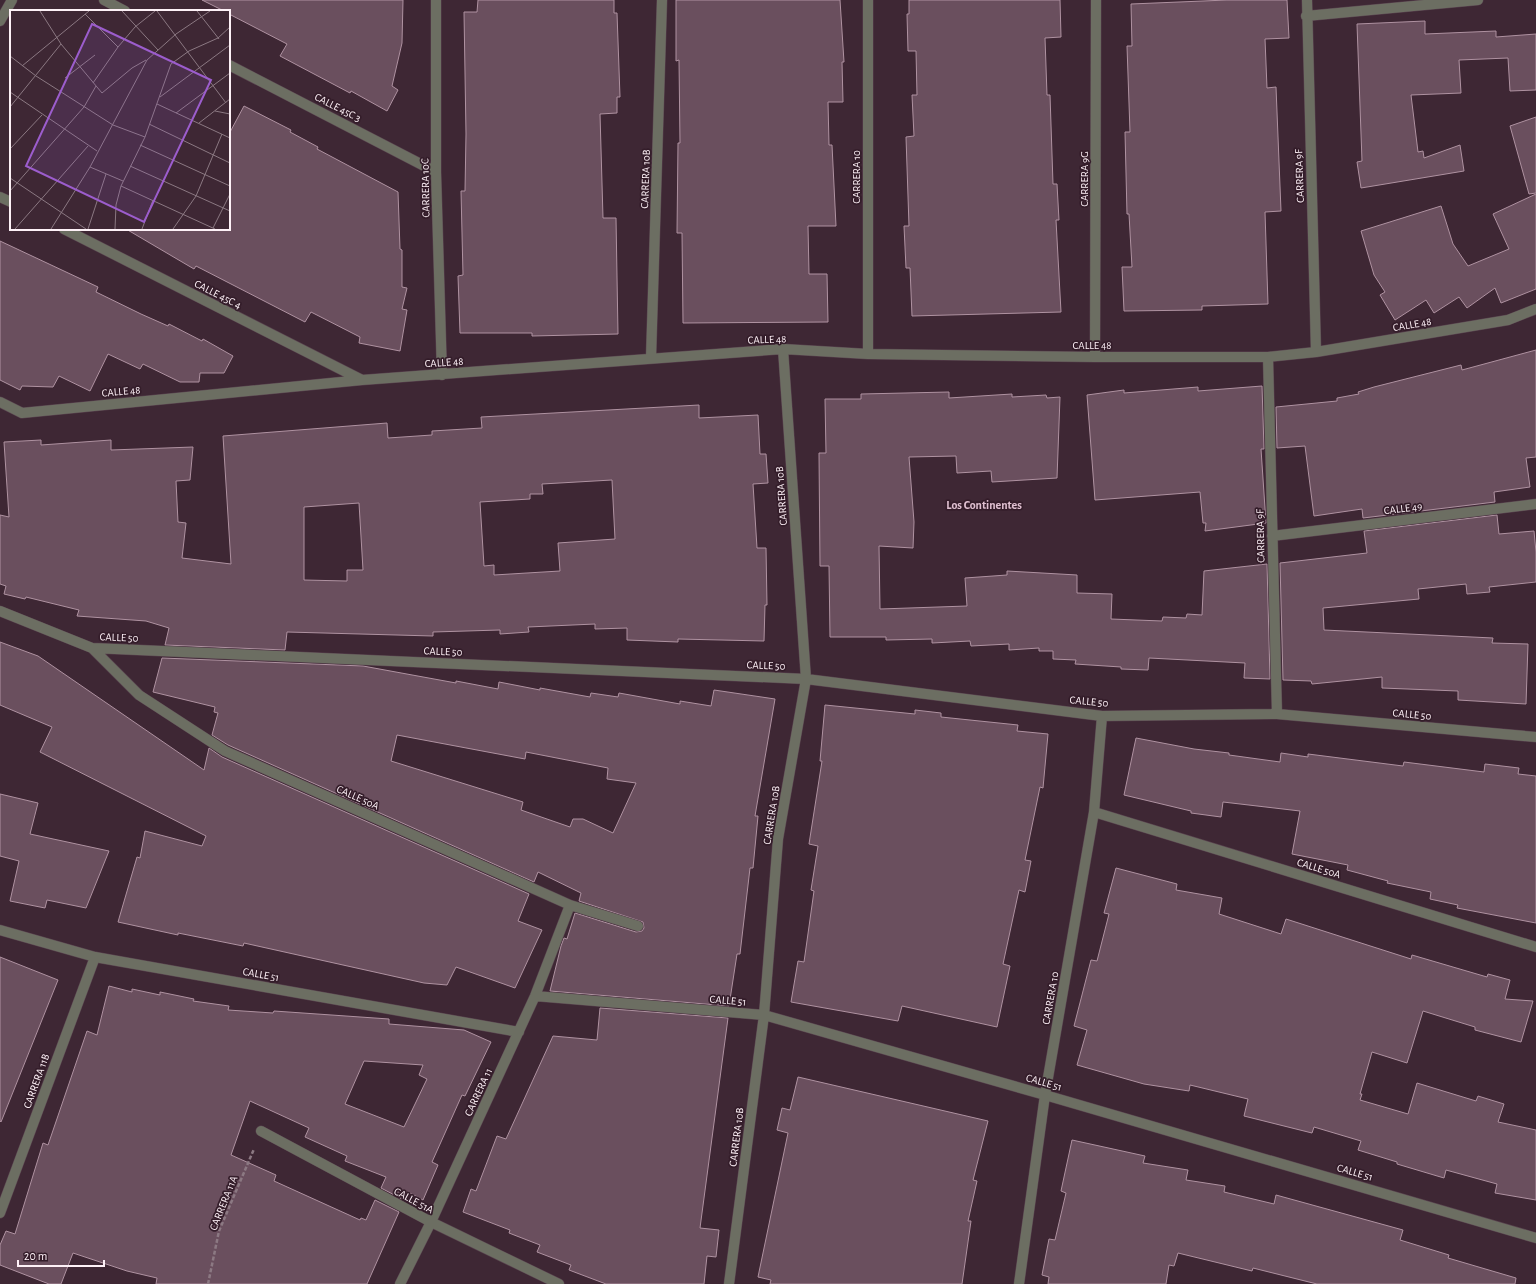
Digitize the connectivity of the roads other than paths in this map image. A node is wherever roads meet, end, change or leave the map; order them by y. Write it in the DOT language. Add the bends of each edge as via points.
graph roads {
  1 [pos="12,0"];
  2 [pos="104,0"];
  3 [pos="436,0"];
  4 [pos="662,0"];
  5 [pos="868,0"];
  6 [pos="1096,0"];
  7 [pos="1307,0"];
  8 [pos="1478,0"];
  9 [pos="123,10"];
  10 [pos="1306,16"];
  11 [pos="0,21"];
  12 [pos="230,66"];
  13 [pos="436,172"];
  14 [pos="0,197"];
  15 [pos="10,202"];
  16 [pos="66,230"];
  17 [pos="1536,309"];
  18 [pos="783,349"];
  19 [pos="1316,352"];
  20 [pos="868,354"];
  21 [pos="1095,357"];
  22 [pos="1268,357"];
  23 [pos="652,358"];
  24 [pos="442,375"];
  25 [pos="362,380"];
  26 [pos="0,402"];
  27 [pos="1536,504"];
  28 [pos="1272,536"];
  29 [pos="0,611"];
  30 [pos="92,648"];
  31 [pos="806,679"];
  32 [pos="1277,714"];
  33 [pos="1102,716"];
  34 [pos="1536,737"];
  35 [pos="1094,812"];
  36 [pos="570,905"];
  37 [pos="638,926"];
  38 [pos="0,930"];
  39 [pos="1536,947"];
  40 [pos="95,956"];
  41 [pos="536,996"];
  42 [pos="764,1015"];
  43 [pos="519,1032"];
  44 [pos="1045,1095"];
  45 [pos="261,1131"];
  46 [pos="0,1213"];
  47 [pos="431,1222"];
  48 [pos="1536,1238"];
  49 [pos="400,1284"];
  50 [pos="559,1284"];
  51 [pos="729,1284"];
  52 [pos="1019,1284"];
  1 -- 11 [label="street"];
  2 -- 9 [label="street"];
  3 -- 13 [label="street, CARRERA 10C"];
  4 -- 23 [label="street, CARRERA 10B"];
  5 -- 20 [label="street, CARRERA 10"];
  6 -- 21 [label="street, CARRERA 9G"];
  7 -- 10 [label="street, CARRERA 9F"];
  8 -- 10 [label="street"];
  10 -- 19 [label="street, CARRERA 9F"];
  12 -- 13 [label="street, CALLE 45C 3"];
  13 -- 24 [label="street, CARRERA 10C"];
  14 -- 15 [label="street"];
  16 -- 25 [label="street, CALLE 45C 4"];
  17 -- 19 [label="street, CALLE 48" via="1508,320"];
  18 -- 20 [label="street, CALLE 48"];
  18 -- 23 [label="street, CALLE 48"];
  18 -- 31 [label="street, CARRERA 10B"];
  19 -- 22 [label="street, CALLE 48"];
  20 -- 21 [label="street, CALLE 48"];
  21 -- 22 [label="street, CALLE 48"];
  22 -- 28 [label="street, CARRERA 9F"];
  23 -- 24 [label="street, CALLE 48"];
  24 -- 25 [label="street, CALLE 48"];
  25 -- 26 [label="street, CALLE 48" via="22,413"];
  27 -- 28 [label="street, CALLE 49"];
  28 -- 32 [label="street, CARRERA 9F"];
  29 -- 30 [label="street, CALLE 50"];
  30 -- 31 [label="street, CALLE 50"];
  30 -- 36 [label="street, CALLE 50A" via="139,695 225,750"];
  31 -- 33 [label="street, CALLE 50"];
  31 -- 42 [label="street, CARRERA 10B" via="778,839"];
  32 -- 33 [label="street, CALLE 50"];
  32 -- 34 [label="street, CALLE 50"];
  33 -- 35 [label="street, CARRERA 10"];
  35 -- 39 [label="street, CALLE 50A"];
  35 -- 44 [label="street, CARRERA 10"];
  36 -- 37 [label="street, CALLE 50A"];
  36 -- 41 [label="street, CARRERA 11"];
  38 -- 40 [label="street, CALLE 51"];
  40 -- 43 [label="street, CALLE 51"];
  40 -- 46 [label="street, CARRERA 11B"];
  41 -- 42 [label="street, CALLE 51"];
  41 -- 43 [label="street, CARRERA 11"];
  42 -- 44 [label="street, CALLE 51"];
  42 -- 51 [label="street, CARRERA 10B"];
  43 -- 47 [label="street, CARRERA 11"];
  44 -- 48 [label="street, CALLE 51"];
  44 -- 52 [label="street, CARRERA 10"];
  45 -- 47 [label="street, CALLE 51A"];
  47 -- 49 [label="street, CARRERA 11"];
  47 -- 50 [label="street, CALLE 51A"];
}
